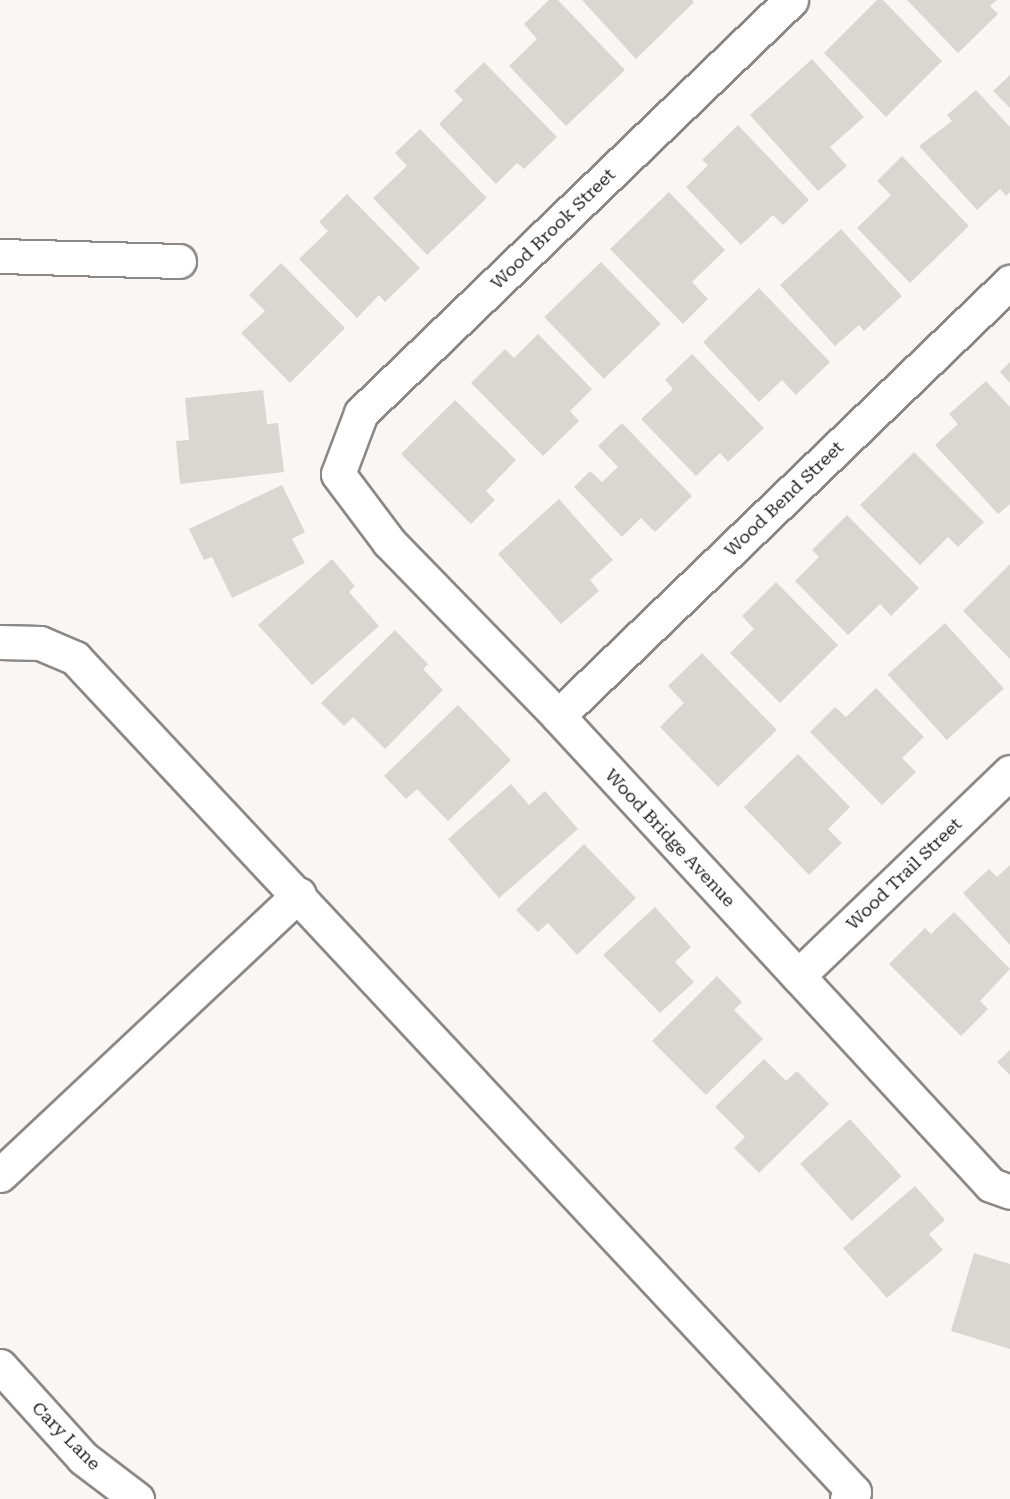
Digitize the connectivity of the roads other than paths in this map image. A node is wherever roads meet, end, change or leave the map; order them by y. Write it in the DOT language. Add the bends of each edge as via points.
graph roads {
  1 [pos="791,0"];
  2 [pos="0,256"];
  3 [pos="179,261"];
  4 [pos="1010,282"];
  5 [pos="338,474"];
  6 [pos="0,642"];
  7 [pos="558,716"];
  8 [pos="1010,772"];
  9 [pos="299,894"];
  10 [pos="798,976"];
  11 [pos="0,1175"];
  12 [pos="1010,1192"];
  13 [pos="0,1366"];
  14 [pos="850,1495"];
  15 [pos="137,1499"];
  1 -- 5 [label="street, Wood Brook Street" via="361,413"];
  2 -- 3 [label="street"];
  4 -- 7 [label="street, Wood Bend Street"];
  5 -- 7 [label="street, Wood Bridge Avenue" via="389,542"];
  6 -- 9 [label="street" via="40,644 75,658"];
  7 -- 10 [label="street, Wood Bridge Avenue"];
  8 -- 10 [label="street, Wood Trail Street"];
  9 -- 11 [label="street"];
  9 -- 14 [label="street"];
  10 -- 12 [label="street, Wood Bridge Avenue" via="991,1185"];
  13 -- 15 [label="street, Cary Lane" via="83,1458"];
}
